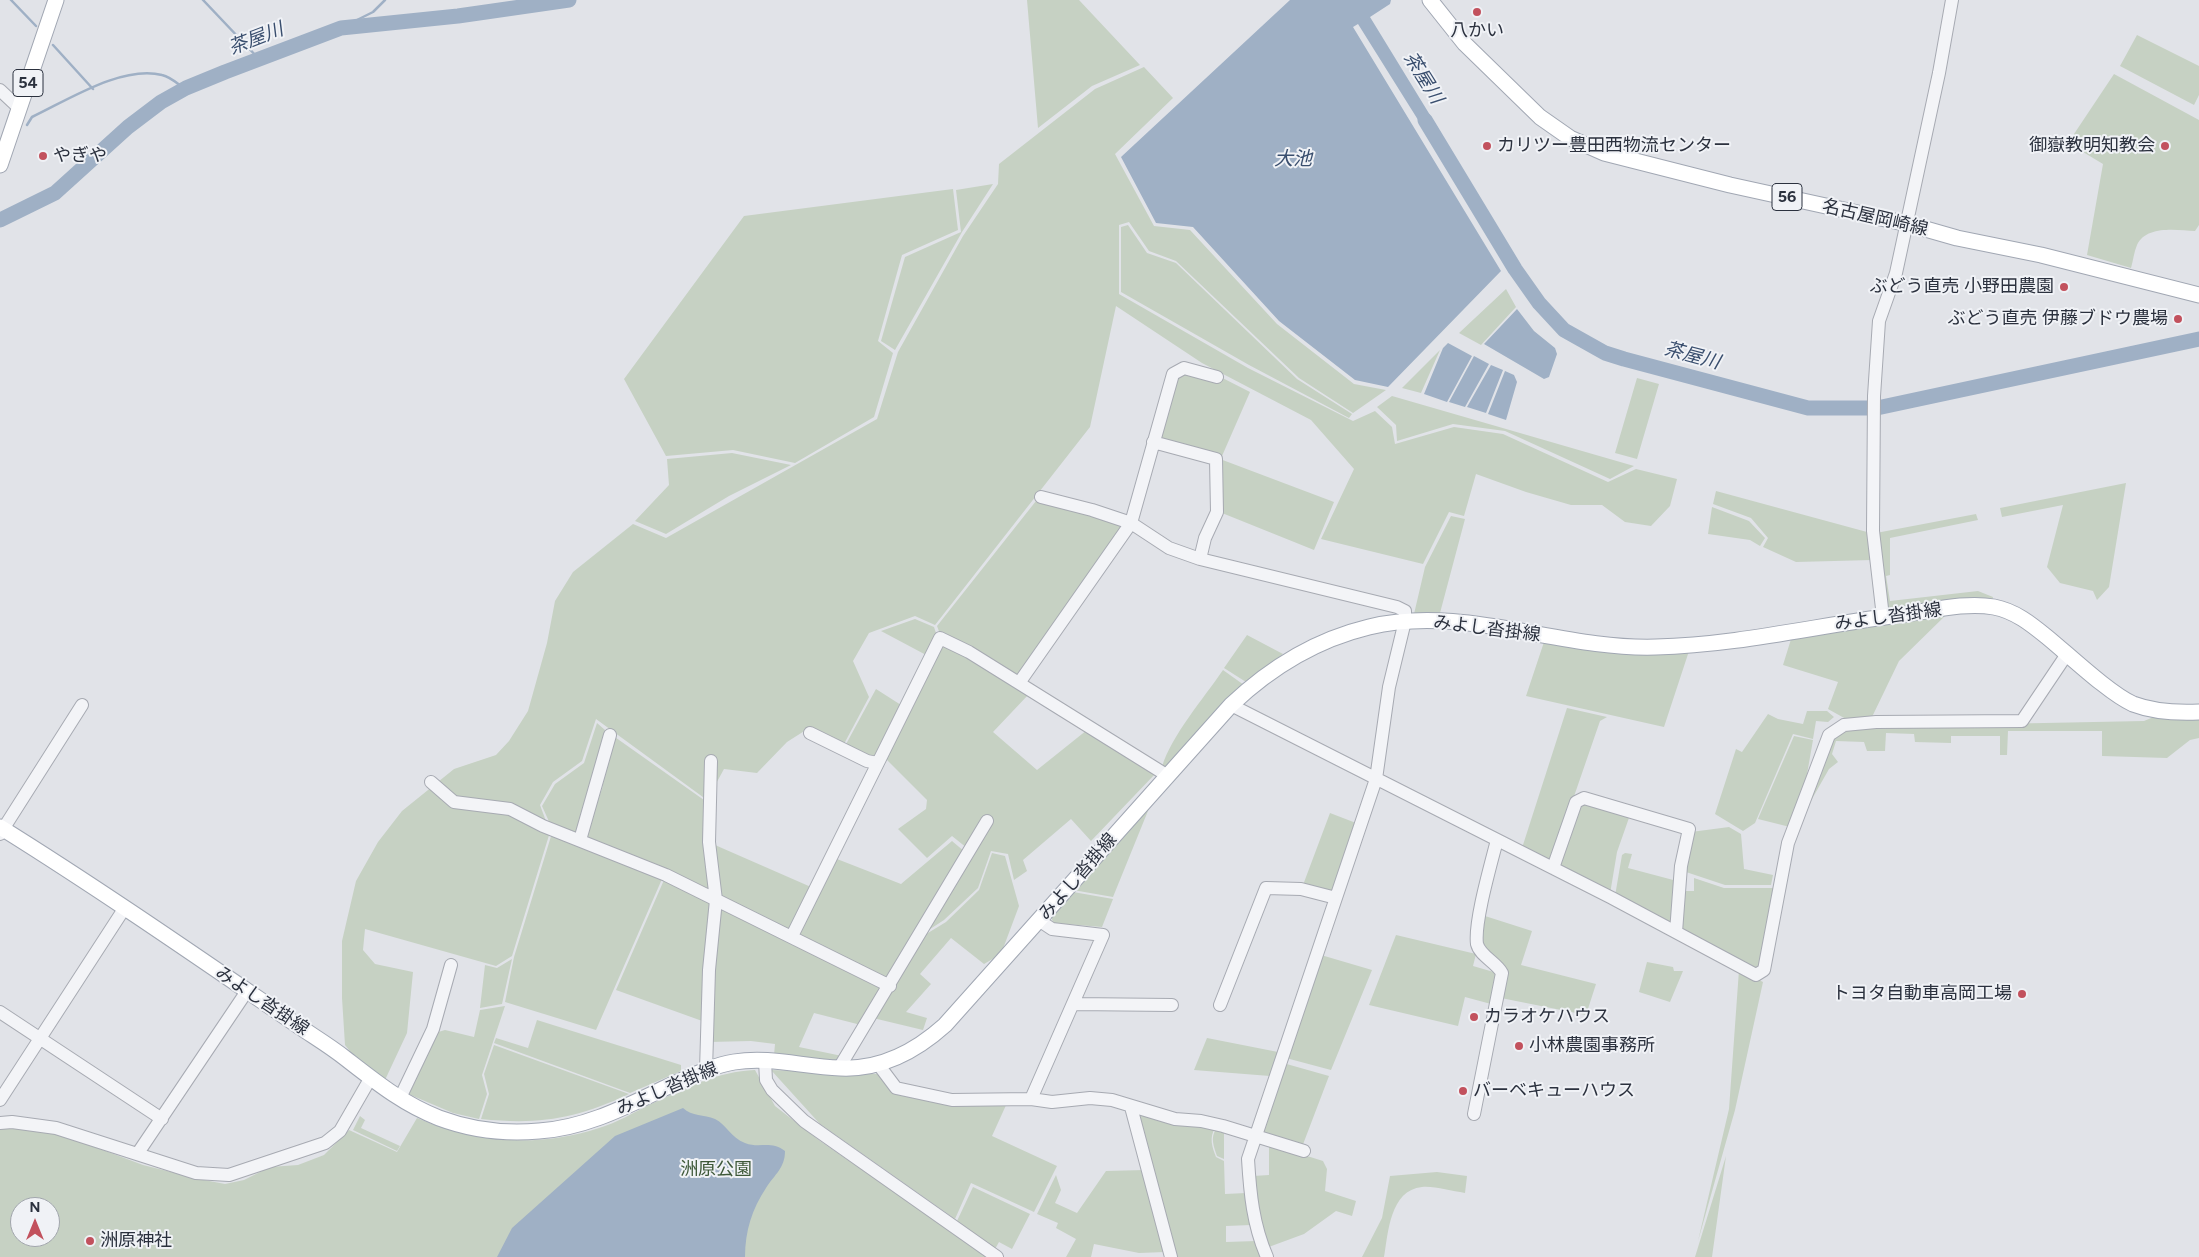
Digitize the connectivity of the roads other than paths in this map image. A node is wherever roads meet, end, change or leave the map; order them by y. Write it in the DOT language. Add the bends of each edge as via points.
graph roads {
  1 [pos="56,0"];
  2 [pos="1430,0"];
  3 [pos="1952,0"];
  4 [pos="0,90"];
  5 [pos="20,108"];
  6 [pos="0,165"];
  7 [pos="1908,224"];
  8 [pos="2199,296"];
  9 [pos="1217,377"];
  10 [pos="1153,442"];
  11 [pos="1041,497"];
  12 [pos="1131,523"];
  13 [pos="1200,559"];
  14 [pos="1883,617"];
  15 [pos="1405,621"];
  16 [pos="2068,654"];
  17 [pos="1019,683"];
  18 [pos="82,705"];
  19 [pos="1230,705"];
  20 [pos="2199,712"];
  21 [pos="810,733"];
  22 [pos="610,735"];
  23 [pos="711,761"];
  24 [pos="877,762"];
  25 [pos="1168,776"];
  26 [pos="1376,779"];
  27 [pos="431,782"];
  28 [pos="987,821"];
  29 [pos="1,830"];
  30 [pos="580,840"];
  31 [pos="1497,840"];
  32 [pos="1553,868"];
  33 [pos="1336,898"];
  34 [pos="716,900"];
  35 [pos="124,909"];
  36 [pos="1040,921"];
  37 [pos="1676,932"];
  38 [pos="792,936"];
  39 [pos="451,965"];
  40 [pos="890,986"];
  41 [pos="247,991"];
  42 [pos="1074,1004"];
  43 [pos="1172,1005"];
  44 [pos="1220,1006"];
  45 [pos="0,1012"];
  46 [pos="40,1038"];
  47 [pos="765,1061"];
  48 [pos="878,1064"];
  49 [pos="839,1068"];
  50 [pos="706,1070"];
  51 [pos="370,1079"];
  52 [pos="400,1098"];
  53 [pos="1031,1099"];
  54 [pos="0,1100"];
  55 [pos="1131,1107"];
  56 [pos="1474,1114"];
  57 [pos="162,1119"];
  58 [pos="0,1123"];
  59 [pos="1255,1136"];
  60 [pos="1304,1151"];
  61 [pos="138,1153"];
  62 [pos="998,1257"];
  63 [pos="1171,1257"];
  64 [pos="1267,1257"];
  1 -- 5 [label="main road, 54"];
  2 -- 7 [label="main road, 名古屋岡崎線 / 56" via="1465,44 1540,116 1570,138 1636,162"];
  3 -- 7 [label="street"];
  4 -- 5 [label="street"];
  5 -- 6 [label="main road, 54"];
  7 -- 8 [label="main road, 名古屋岡崎線 / 56"];
  7 -- 14 [label="street" via="1896,273 1879,321 1874,396 1873,531"];
  9 -- 10 [label="street" via="1184,368 1173,374"];
  10 -- 12 [label="street"];
  10 -- 13 [label="street" via="1216,459 1217,512"];
  11 -- 12 [label="street"];
  12 -- 13 [label="street" via="1169,548"];
  12 -- 17 [label="street"];
  13 -- 15 [label="street" via="1397,607 1405,611"];
  14 -- 15 [label="main road, みよし沓掛線" via="1699,645 1653,647 1619,646 1460,622"];
  14 -- 16 [label="main road, みよし沓掛線" via="1960,607 1997,608 2012,612 2032,624"];
  15 -- 19 [label="main road, みよし沓掛線" via="1337,637 1294,656 1258,679"];
  15 -- 26 [label="street" via="1389,687"];
  16 -- 20 [label="main road, みよし沓掛線" via="2130,703 2152,710"];
  16 -- 37 [label="street" via="2022,721 1876,722 1844,725 1829,735 1788,843 1764,970 1756,975"];
  17 -- 24 [label="street" via="940,638"];
  17 -- 25 [label="street"];
  18 -- 29 [label="street"];
  19 -- 25 [label="main road, みよし沓掛線"];
  19 -- 26 [label="street"];
  21 -- 24 [label="street" via="867,761"];
  22 -- 30 [label="street"];
  23 -- 34 [label="street" via="709,842"];
  24 -- 38 [label="street"];
  25 -- 36 [label="main road, みよし沓掛線"];
  26 -- 31 [label="street"];
  26 -- 33 [label="street"];
  27 -- 30 [label="street" via="454,802 510,809"];
  28 -- 40 [label="street"];
  29 -- 35 [label="main road, みよし沓掛線"];
  30 -- 34 [label="street" via="624,856"];
  31 -- 32 [label="street"];
  31 -- 56 [label="street" via="1477,945 1502,973"];
  32 -- 37 [label="street"];
  32 -- 37 [label="street" via="1576,802 1584,798 1689,829 1681,866"];
  33 -- 44 [label="street" via="1301,889 1266,888"];
  33 -- 59 [label="street"];
  34 -- 38 [label="street"];
  34 -- 50 [label="street" via="709,970"];
  35 -- 41 [label="main road, みよし沓掛線"];
  35 -- 46 [label="street"];
  36 -- 42 [label="street" via="1052,929 1103,934"];
  36 -- 48 [label="main road, みよし沓掛線" via="935,1034 910,1053"];
  38 -- 40 [label="street"];
  39 -- 52 [label="street" via="433,1029"];
  40 -- 49 [label="street"];
  41 -- 51 [label="main road, みよし沓掛線" via="345,1058"];
  41 -- 57 [label="street"];
  42 -- 43 [label="street"];
  42 -- 53 [label="street"];
  45 -- 46 [label="street"];
  46 -- 54 [label="street"];
  46 -- 57 [label="street"];
  47 -- 49 [label="main road, みよし沓掛線"];
  47 -- 50 [label="main road, みよし沓掛線" via="736,1062"];
  47 -- 62 [label="street" via="766,1080 772,1090 804,1121"];
  48 -- 49 [label="main road, みよし沓掛線"];
  48 -- 53 [label="street" via="896,1088 952,1100"];
  50 -- 52 [label="main road, みよし沓掛線" via="592,1121 542,1131 504,1132 461,1124 440,1118"];
  51 -- 52 [label="main road, みよし沓掛線"];
  51 -- 61 [label="street" via="340,1131 325,1144 284,1158 229,1175 214,1175 196,1173"];
  53 -- 55 [label="street" via="1052,1102 1090,1098 1112,1100"];
  55 -- 59 [label="street"];
  55 -- 63 [label="street"];
  57 -- 61 [label="street"];
  58 -- 61 [label="street" via="56,1128"];
  59 -- 60 [label="street"];
  59 -- 64 [label="street" via="1248,1159 1249,1190 1256,1234"];
}
